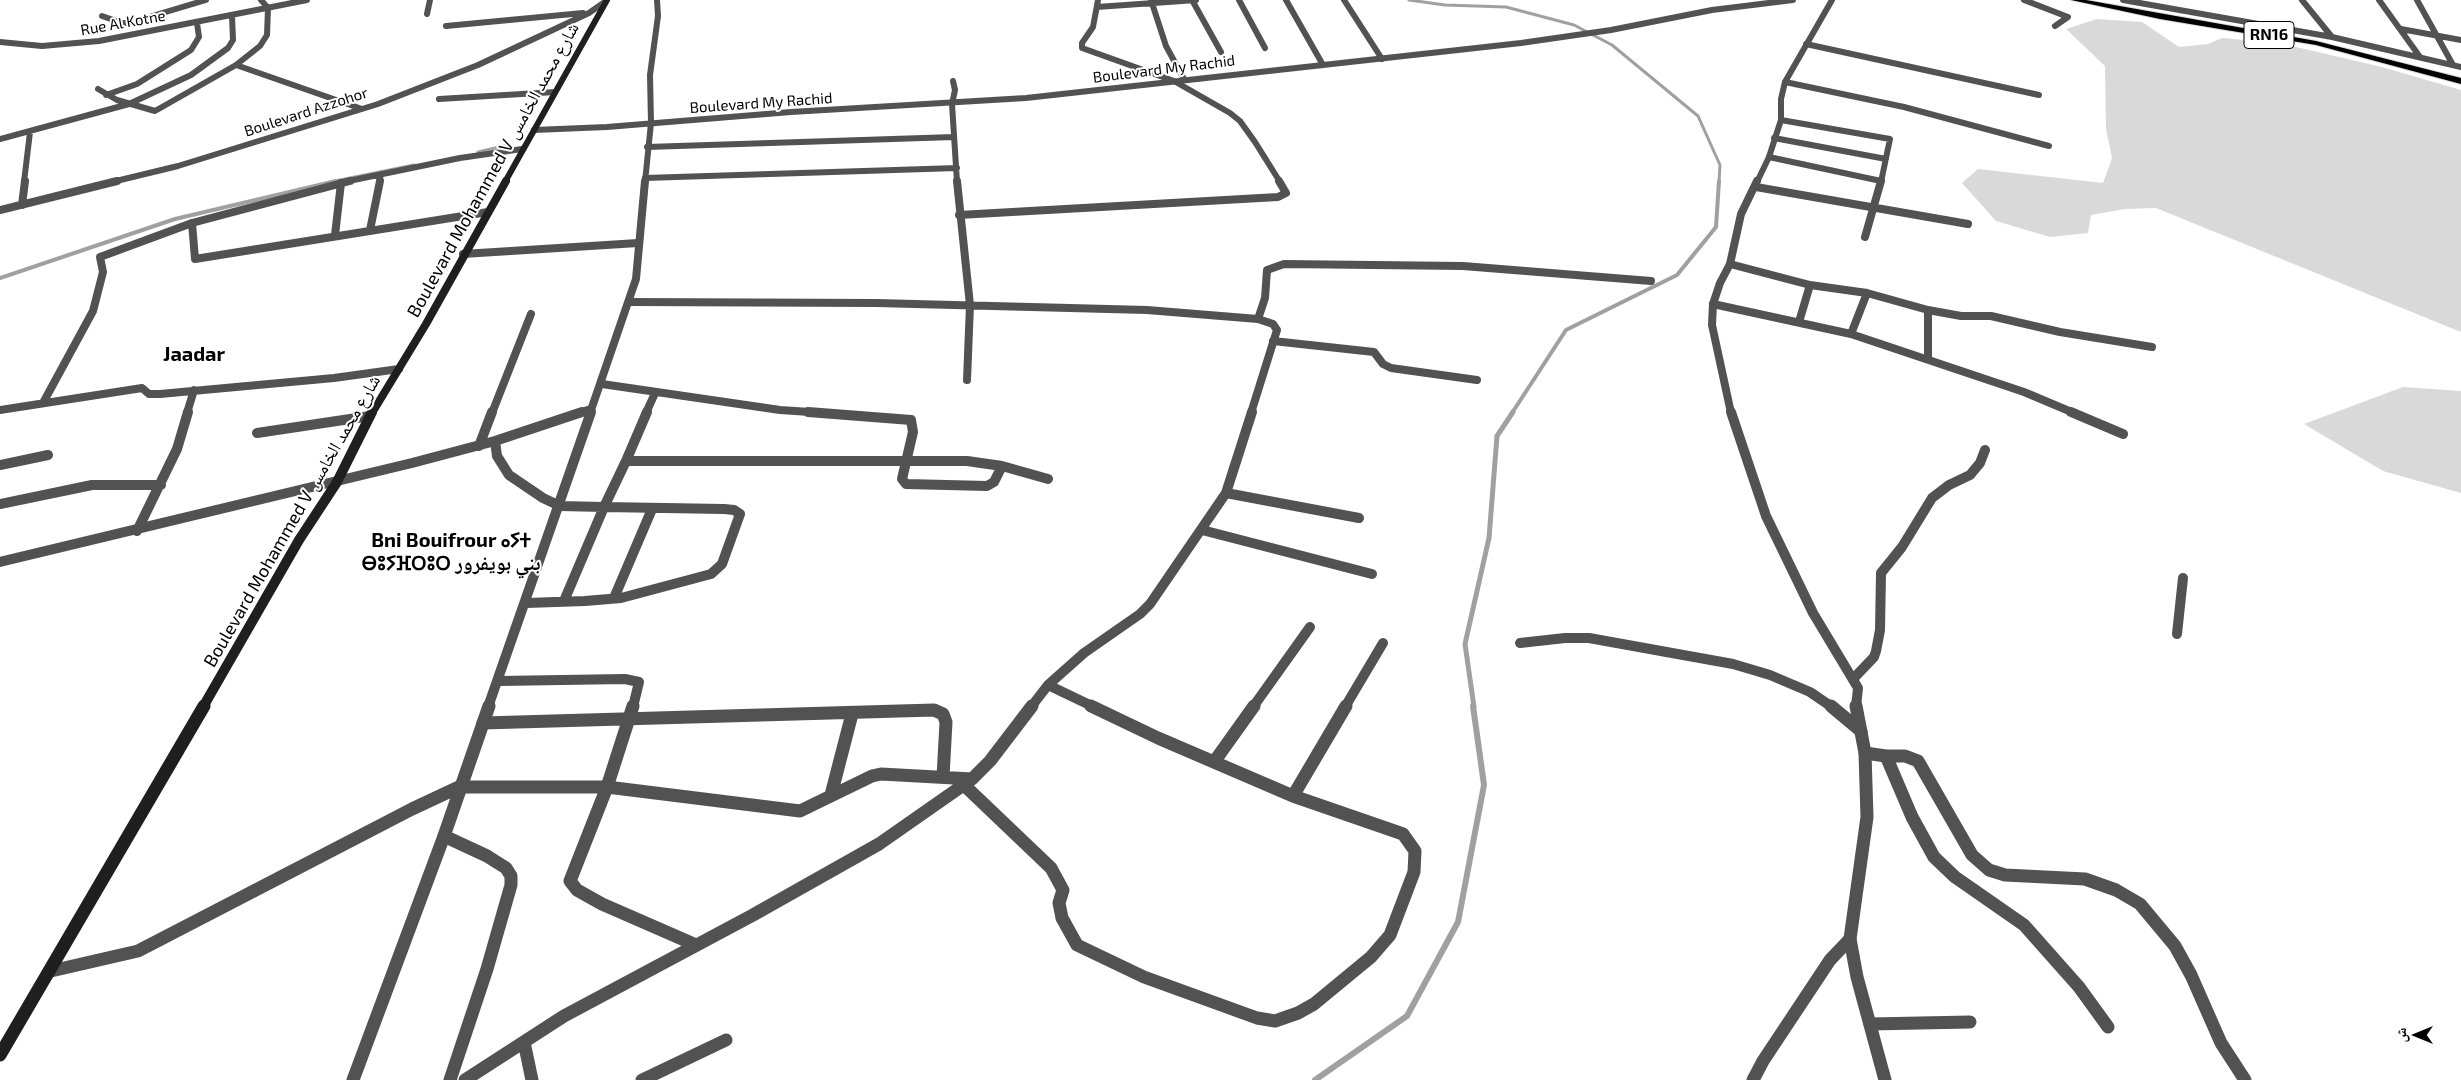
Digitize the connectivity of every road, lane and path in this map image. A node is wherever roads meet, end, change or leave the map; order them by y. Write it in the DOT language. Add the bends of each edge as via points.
graph roads {
  1 [pos="206,0"];
  2 [pos="261,0"];
  3 [pos="307,0"];
  4 [pos="430,0"];
  5 [pos="657,0"];
  6 [pos="1194,0"];
  7 [pos="1239,0"];
  8 [pos="1286,0"];
  9 [pos="1344,0"];
  10 [pos="1793,0"];
  11 [pos="1832,0"];
  12 [pos="2024,0"];
  13 [pos="2076,0"];
  14 [pos="2094,0"];
  15 [pos="2123,0"];
  16 [pos="2302,0"];
  17 [pos="2379,0"];
  18 [pos="2416,0"];
  19 [pos="607,1"];
  20 [pos="1152,2"];
  21 [pos="1098,3"];
  22 [pos="268,8"];
  23 [pos="589,13"];
  24 [pos="427,14"];
  25 [pos="102,16"];
  26 [pos="232,16"];
  27 [pos="196,23"];
  28 [pos="446,26"];
  29 [pos="2055,26"];
  30 [pos="2401,29"];
  31 [pos="2439,36"];
  32 [pos="2332,37"];
  33 [pos="2461,40"];
  34 [pos="0,42"];
  35 [pos="1806,44"];
  36 [pos="1265,48"];
  37 [pos="1221,52"];
  38 [pos="2420,57"];
  39 [pos="1382,59"];
  40 [pos="236,65"];
  41 [pos="1323,65"];
  42 [pos="2453,65"];
  43 [pos="2461,67"];
  44 [pos="2461,75"];
  45 [pos="1184,79"];
  46 [pos="953,81"];
  47 [pos="1174,81"];
  48 [pos="2461,81"];
  49 [pos="1785,82"];
  50 [pos="98,89"];
  51 [pos="555,92"];
  52 [pos="106,95"];
  53 [pos="2039,95"];
  54 [pos="439,99"];
  55 [pos="129,104"];
  56 [pos="952,104"];
  57 [pos="362,109"];
  58 [pos="1781,120"];
  59 [pos="651,124"];
  60 [pos="534,130"];
  61 [pos="30,132"];
  62 [pos="954,137"];
  63 [pos="1774,138"];
  64 [pos="0,139"];
  65 [pos="2049,146"];
  66 [pos="647,147"];
  67 [pos="522,149"];
  68 [pos="1769,157"];
  69 [pos="1886,159"];
  70 [pos="957,168"];
  71 [pos="380,174"];
  72 [pos="645,178"];
  73 [pos="1881,181"];
  74 [pos="341,183"];
  75 [pos="1756,187"];
  76 [pos="22,205"];
  77 [pos="1874,206"];
  78 [pos="0,210"];
  79 [pos="488,212"];
  80 [pos="959,215"];
  81 [pos="192,222"];
  82 [pos="1968,224"];
  83 [pos="370,230"];
  84 [pos="335,235"];
  85 [pos="1865,237"];
  86 [pos="638,243"];
  87 [pos="463,254"];
  88 [pos="1730,264"];
  89 [pos="1651,281"];
  90 [pos="1810,285"];
  91 [pos="1867,293"];
  92 [pos="629,302"];
  93 [pos="1713,304"];
  94 [pos="970,305"];
  95 [pos="1928,310"];
  96 [pos="531,314"];
  97 [pos="1258,319"];
  98 [pos="1798,322"];
  99 [pos="1850,334"];
  100 [pos="1273,341"];
  101 [pos="2152,347"];
  102 [pos="1928,359"];
  103 [pos="399,369"];
  104 [pos="967,380"];
  105 [pos="1477,380"];
  106 [pos="602,384"];
  107 [pos="194,390"];
  108 [pos="655,393"];
  109 [pos="43,403"];
  110 [pos="592,409"];
  111 [pos="0,410"];
  112 [pos="370,416"];
  113 [pos="257,433"];
  114 [pos="2123,434"];
  115 [pos="495,442"];
  116 [pos="479,446"];
  117 [pos="1985,450"];
  118 [pos="48,455"];
  119 [pos="626,461"];
  120 [pos="906,461"];
  121 [pos="0,465"];
  122 [pos="1002,466"];
  123 [pos="1048,479"];
  124 [pos="337,482"];
  125 [pos="161,485"];
  126 [pos="1226,493"];
  127 [pos="0,504"];
  128 [pos="560,506"];
  129 [pos="604,507"];
  130 [pos="652,509"];
  131 [pos="1358,518"];
  132 [pos="1202,530"];
  133 [pos="137,531"];
  134 [pos="0,562"];
  135 [pos="1372,574"];
  136 [pos="2183,578"];
  137 [pos="614,598"];
  138 [pos="564,601"];
  139 [pos="526,603"];
  140 [pos="1310,627"];
  141 [pos="2177,634"];
  142 [pos="1383,643"];
  143 [pos="1520,643"];
  144 [pos="498,681"];
  145 [pos="1856,683"];
  146 [pos="1048,685"];
  147 [pos="852,714"];
  148 [pos="628,720"];
  149 [pos="483,723"];
  150 [pos="1862,732"];
  151 [pos="1865,753"];
  152 [pos="1886,756"];
  153 [pos="1214,762"];
  154 [pos="943,777"];
  155 [pos="968,782"];
  156 [pos="459,787"];
  157 [pos="607,787"];
  158 [pos="831,795"];
  159 [pos="1293,796"];
  160 [pos="444,836"];
  161 [pos="1850,939"];
  162 [pos="696,945"];
  163 [pos="51,971"];
  164 [pos="1970,1022"];
  165 [pos="1870,1024"];
  166 [pos="2108,1027"];
  167 [pos="726,1040"];
  168 [pos="524,1042"];
  169 [pos="1,1051"];
  170 [pos="353,1080"];
  171 [pos="450,1080"];
  172 [pos="465,1080"];
  173 [pos="532,1080"];
  174 [pos="642,1080"];
  175 [pos="1753,1080"];
  176 [pos="1885,1080"];
  177 [pos="2245,1080"];
  1 -- 25 [label="street" via="129,23"];
  2 -- 22 [label="street"];
  3 -- 22 [label="street, Rue Al Kotne"];
  4 -- 24 [label="street"];
  5 -- 59 [label="street" via="650,75"];
  6 -- 20 [label="street"];
  6 -- 37 [label="street"];
  7 -- 36 [label="street"];
  8 -- 41 [label="street"];
  9 -- 39 [label="street"];
  10 -- 39 [label="street, Boulevard My Rachid" via="1712,10 1611,30"];
  11 -- 35 [label="street"];
  12 -- 29 [label="street" via="2068,17"];
  13 -- 48 [label="highway, RN16" via="2316,43"];
  14 -- 44 [label="highway, RN16" via="2328,41"];
  15 -- 32 [label="street"];
  16 -- 32 [label="street"];
  17 -- 30 [label="street"];
  18 -- 31 [label="street"];
  19 -- 23 [label="street, Boulevard Azzohor"];
  19 -- 51 [label="main road, Boulevard Mohammed V شارع محمد الخامس"];
  20 -- 21 [label="street"];
  20 -- 45 [label="street" via="1166,46"];
  21 -- 47 [label="street" via="1093,27 1082,48"];
  22 -- 26 [label="street, Rue Al Kotne"];
  22 -- 40 [label="street" via="264,42"];
  23 -- 28 [label="street"];
  23 -- 57 [label="street, Boulevard Azzohor" via="478,65"];
  26 -- 27 [label="street, Rue Al Kotne"];
  26 -- 55 [label="street" via="233,40 221,55 191,74"];
  27 -- 34 [label="street, Rue Al Kotne" via="62,46"];
  27 -- 52 [label="street" via="200,37 191,50 138,84"];
  30 -- 31 [label="street"];
  30 -- 38 [label="street"];
  31 -- 33 [label="street"];
  31 -- 42 [label="street"];
  32 -- 38 [label="street"];
  35 -- 49 [label="street"];
  35 -- 53 [label="street"];
  38 -- 42 [label="street"];
  39 -- 41 [label="street, Boulevard My Rachid"];
  40 -- 55 [label="street" via="156,110"];
  40 -- 57 [label="street"];
  41 -- 45 [label="street, Boulevard My Rachid"];
  42 -- 43 [label="street"];
  45 -- 47 [label="street, Boulevard My Rachid"];
  46 -- 56 [label="street"];
  47 -- 56 [label="street, Boulevard My Rachid"];
  47 -- 80 [label="street" via="1240,121 1270,164 1285,195"];
  49 -- 58 [label="street"];
  49 -- 65 [label="street" via="1904,107"];
  50 -- 52 [label="street"];
  51 -- 54 [label="street"];
  51 -- 60 [label="main road, Boulevard Mohammed V شارع محمد الخامس"];
  52 -- 55 [label="street"];
  55 -- 61 [label="street"];
  56 -- 59 [label="street, Boulevard My Rachid" via="791,112"];
  56 -- 62 [label="street"];
  57 -- 76 [label="street, Boulevard Azzohor" via="178,166"];
  58 -- 63 [label="street"];
  58 -- 69 [label="street" via="1889,138"];
  59 -- 60 [label="street, Boulevard My Rachid"];
  59 -- 66 [label="street"];
  60 -- 67 [label="main road, Boulevard Mohammed V شارع محمد الخامس"];
  61 -- 64 [label="street"];
  61 -- 76 [label="street"];
  62 -- 66 [label="street"];
  62 -- 70 [label="street"];
  63 -- 68 [label="street"];
  63 -- 69 [label="street"];
  66 -- 72 [label="street"];
  67 -- 71 [label="street"];
  67 -- 79 [label="main road, Boulevard Mohammed V شارع محمد الخامس"];
  68 -- 73 [label="street"];
  68 -- 75 [label="street"];
  69 -- 73 [label="street"];
  70 -- 72 [label="street"];
  70 -- 80 [label="street"];
  71 -- 74 [label="street"];
  71 -- 83 [label="street"];
  72 -- 86 [label="street"];
  73 -- 77 [label="street"];
  74 -- 81 [label="street"];
  74 -- 84 [label="street"];
  75 -- 77 [label="street"];
  75 -- 88 [label="street" via="1741,214"];
  76 -- 78 [label="street, Boulevard Azzohor"];
  77 -- 82 [label="street"];
  77 -- 85 [label="street"];
  79 -- 83 [label="street"];
  79 -- 87 [label="main road, Boulevard Mohammed V شارع محمد الخامس"];
  80 -- 94 [label="street"];
  81 -- 84 [label="street" via="195,260"];
  81 -- 109 [label="street" via="100,256 100,290 93,311"];
  83 -- 84 [label="street"];
  86 -- 87 [label="street"];
  86 -- 92 [label="street" via="636,279"];
  87 -- 103 [label="main road, Boulevard Mohammed V شارع محمد الخامس"];
  88 -- 90 [label="street"];
  88 -- 93 [label="street"];
  89 -- 97 [label="street" via="1463,266 1284,264 1267,270 1265,298"];
  90 -- 91 [label="street"];
  90 -- 98 [label="street"];
  91 -- 95 [label="street"];
  91 -- 99 [label="street"];
  92 -- 94 [label="street"];
  92 -- 106 [label="street"];
  93 -- 98 [label="street"];
  93 -- 145 [label="street" via="1712,325 1720,373 1766,516 1813,613"];
  94 -- 97 [label="street" via="1146,310"];
  94 -- 104 [label="street"];
  95 -- 101 [label="street" via="1954,315 1991,316"];
  95 -- 102 [label="street"];
  96 -- 116 [label="street"];
  97 -- 100 [label="street" via="1276,326"];
  98 -- 99 [label="street"];
  99 -- 102 [label="street"];
  100 -- 105 [label="street" via="1374,352 1383,364 1391,368"];
  100 -- 126 [label="street"];
  102 -- 114 [label="street" via="2024,392"];
  103 -- 107 [label="street"];
  103 -- 112 [label="main road, Boulevard Mohammed V شارع محمد الخامس"];
  106 -- 108 [label="street"];
  106 -- 110 [label="street"];
  107 -- 109 [label="street" via="154,394 142,388"];
  107 -- 125 [label="street" via="177,449"];
  108 -- 119 [label="street"];
  108 -- 120 [label="street" via="780,410 909,420 914,425"];
  109 -- 111 [label="street"];
  110 -- 115 [label="street"];
  110 -- 128 [label="street"];
  112 -- 113 [label="street"];
  112 -- 124 [label="main road, Boulevard Mohammed V شارع محمد الخامس"];
  115 -- 116 [label="street"];
  115 -- 128 [label="street" via="497,456 509,475 542,498"];
  116 -- 124 [label="street"];
  117 -- 145 [label="street" via="1980,464 1970,475 1932,498 1902,548 1881,573 1880,630 1876,651"];
  118 -- 121 [label="street"];
  119 -- 120 [label="street"];
  119 -- 129 [label="street"];
  120 -- 122 [label="street" via="967,461"];
  120 -- 122 [label="street" via="902,479 906,484 987,486 994,482"];
  122 -- 123 [label="street"];
  124 -- 133 [label="street"];
  124 -- 163 [label="main road, Boulevard Mohammed V شارع محمد الخامس" via="294,548"];
  125 -- 127 [label="street" via="92,485"];
  125 -- 133 [label="street"];
  126 -- 131 [label="street"];
  126 -- 132 [label="street"];
  128 -- 129 [label="street"];
  128 -- 139 [label="street"];
  129 -- 130 [label="street"];
  129 -- 138 [label="street"];
  130 -- 137 [label="street"];
  130 -- 137 [label="street" via="724,508 740,514 722,564 710,574"];
  132 -- 135 [label="street"];
  132 -- 146 [label="street" via="1158,594 1140,614 1084,653"];
  133 -- 134 [label="street"];
  136 -- 141 [label="street"];
  137 -- 138 [label="street"];
  138 -- 139 [label="street"];
  139 -- 144 [label="street"];
  140 -- 153 [label="street"];
  142 -- 159 [label="street"];
  143 -- 150 [label="street" via="1589,638 1733,664 1810,692"];
  144 -- 148 [label="street" via="633,680 639,684"];
  144 -- 149 [label="street"];
  145 -- 150 [label="street" via="1856,706"];
  146 -- 153 [label="street"];
  146 -- 155 [label="street" via="990,761"];
  147 -- 148 [label="street"];
  147 -- 154 [label="street" via="934,710 943,714 946,722"];
  147 -- 158 [label="street"];
  148 -- 149 [label="street"];
  148 -- 157 [label="street"];
  149 -- 156 [label="street"];
  150 -- 151 [label="street"];
  151 -- 152 [label="street"];
  151 -- 161 [label="street" via="1867,817"];
  152 -- 166 [label="street" via="1912,817 1934,857 1955,878 1994,902 2024,926 2068,974"];
  152 -- 177 [label="street" via="1901,755 1918,761 1972,855 1988,870 2005,875 2085,879 2116,890 2140,904 2175,946 2221,1043"];
  153 -- 159 [label="street"];
  154 -- 155 [label="street"];
  154 -- 158 [label="street" via="880,774"];
  155 -- 159 [label="street" via="1051,868 1063,890 1059,903 1062,918 1078,945 1144,976 1269,1021 1298,1013 1314,1004 1371,957 1390,935 1414,872 1414,851 1403,834"];
  155 -- 162 [label="street" via="879,844"];
  156 -- 157 [label="street"];
  156 -- 160 [label="street"];
  156 -- 163 [label="street" via="138,951"];
  157 -- 158 [label="street" via="800,811"];
  157 -- 162 [label="street" via="572,872 571,885 602,904"];
  160 -- 170 [label="street"];
  160 -- 171 [label="street" via="487,856 506,868 511,876 487,969"];
  161 -- 165 [label="street"];
  161 -- 175 [label="street" via="1830,960"];
  162 -- 168 [label="street" via="564,1016"];
  163 -- 169 [label="main road, Boulevard Mohammed V شارع محمد الخامس"];
  164 -- 165 [label="street"];
  165 -- 176 [label="street"];
  167 -- 174 [label="street"];
  168 -- 172 [label="street"];
  168 -- 173 [label="street"];
}
